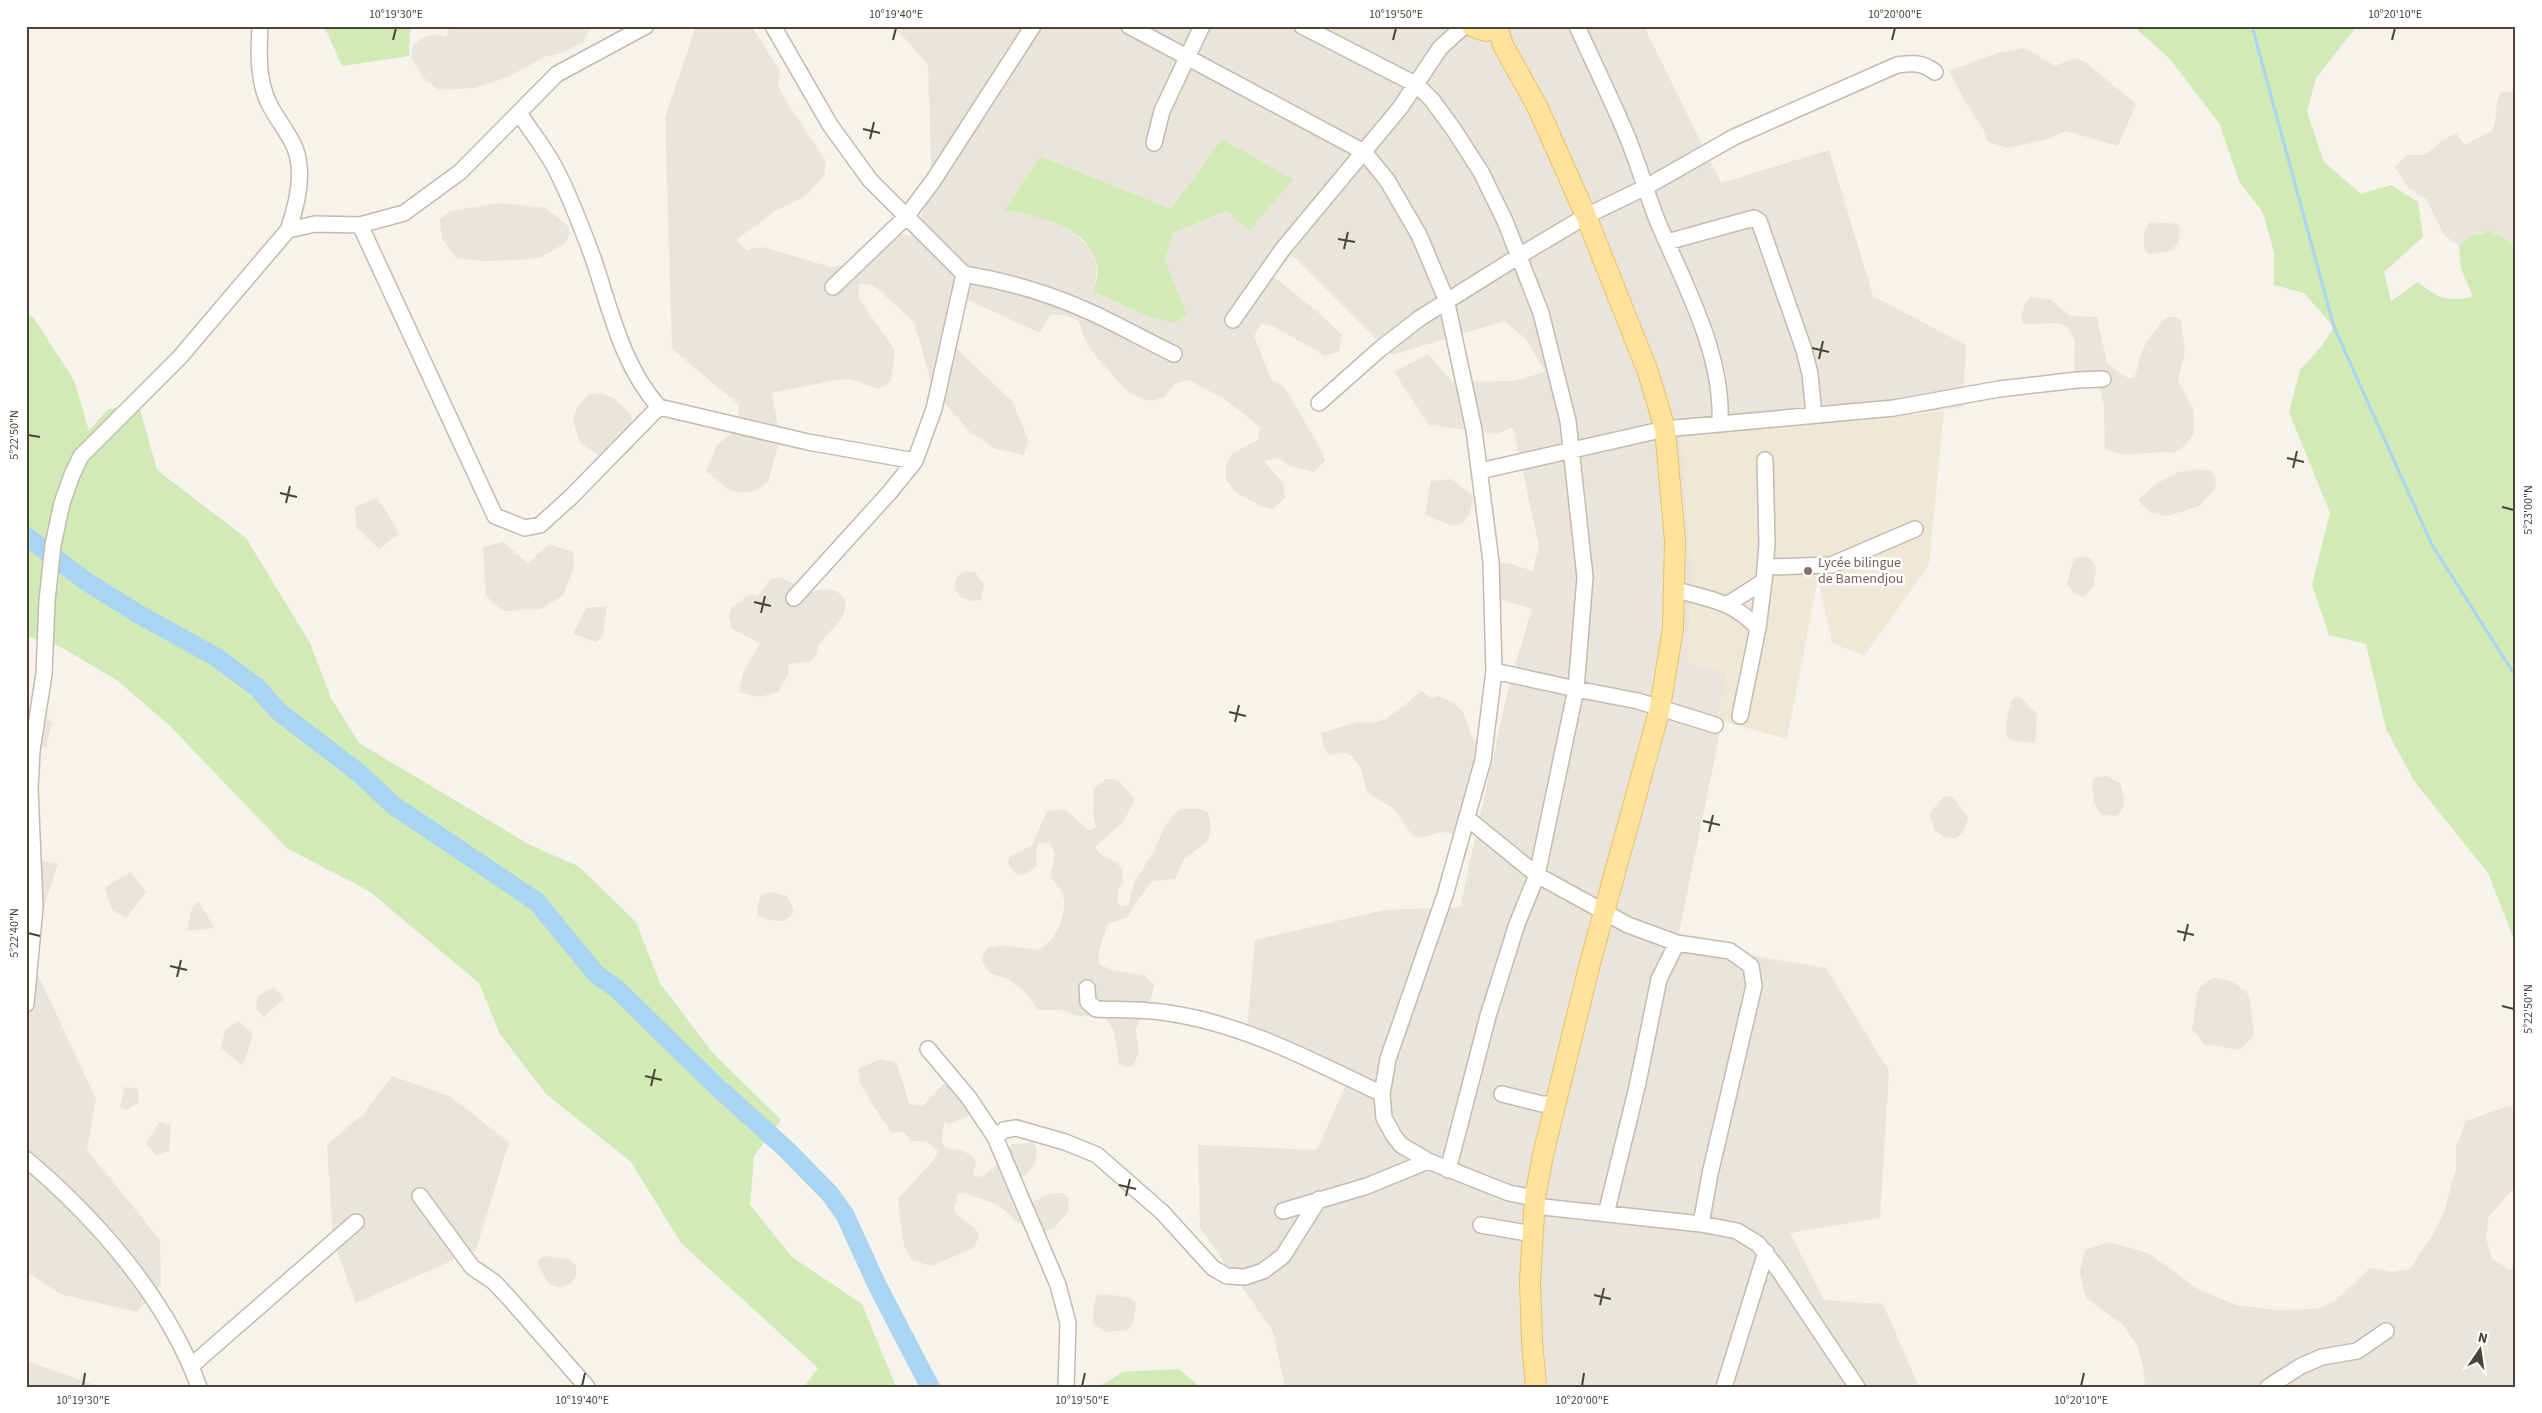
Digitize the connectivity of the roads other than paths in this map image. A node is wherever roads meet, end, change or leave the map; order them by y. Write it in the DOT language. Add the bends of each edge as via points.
graph roads {
  1 [pos="260,26"];
  2 [pos="646,26"];
  3 [pos="773,26"];
  4 [pos="1033,26"];
  5 [pos="1129,26"];
  6 [pos="1202,26"];
  7 [pos="1302,26"];
  8 [pos="1464,26"];
  9 [pos="1577,26"];
  10 [pos="1487,27"];
  11 [pos="1189,57"];
  12 [pos="1935,72"];
  13 [pos="1417,85"];
  14 [pos="519,113"];
  15 [pos="1154,143"];
  16 [pos="1364,152"];
  17 [pos="1646,187"];
  18 [pos="1586,216"];
  19 [pos="906,217"];
  20 [pos="360,225"];
  21 [pos="288,230"];
  22 [pos="1667,242"];
  23 [pos="1518,256"];
  24 [pos="964,274"];
  25 [pos="834,288"];
  26 [pos="1446,300"];
  27 [pos="1233,320"];
  28 [pos="1174,354"];
  29 [pos="2103,379"];
  30 [pos="1319,403"];
  31 [pos="659,407"];
  32 [pos="1814,415"];
  33 [pos="1720,422"];
  34 [pos="1665,429"];
  35 [pos="1572,452"];
  36 [pos="1765,460"];
  37 [pos="915,461"];
  38 [pos="1480,471"];
  39 [pos="1915,528"];
  40 [pos="1765,574"];
  41 [pos="1675,590"];
  42 [pos="794,598"];
  43 [pos="1728,604"];
  44 [pos="1758,628"];
  45 [pos="1494,671"];
  46 [pos="1576,689"];
  47 [pos="1660,708"];
  48 [pos="1740,716"];
  49 [pos="1715,725"];
  50 [pos="1467,818"];
  51 [pos="1537,875"];
  52 [pos="1604,912"];
  53 [pos="1677,943"];
  54 [pos="1087,988"];
  55 [pos="26,1004"];
  56 [pos="928,1049"];
  57 [pos="1382,1094"];
  58 [pos="1502,1094"];
  59 [pos="1555,1104"];
  60 [pos="995,1137"];
  61 [pos="26,1159"];
  62 [pos="1428,1162"];
  63 [pos="1448,1170"];
  64 [pos="420,1196"];
  65 [pos="1319,1200"];
  66 [pos="1534,1202"];
  67 [pos="1284,1210"];
  68 [pos="1606,1214"];
  69 [pos="356,1222"];
  70 [pos="1701,1224"];
  71 [pos="1481,1225"];
  72 [pos="1532,1234"];
  73 [pos="1766,1252"];
  74 [pos="2386,1331"];
  75 [pos="1842,1364"];
  76 [pos="191,1366"];
  77 [pos="199,1387"];
  78 [pos="587,1387"];
  79 [pos="1066,1387"];
  80 [pos="1536,1387"];
  81 [pos="1724,1387"];
  82 [pos="1846,1387"];
  83 [pos="1857,1387"];
  84 [pos="2268,1387"];
  1 -- 21 [label="street" via="259,62 263,88 294,148 300,169 295,210"];
  2 -- 14 [label="street" via="557,74"];
  3 -- 19 [label="street" via="830,125 870,180"];
  4 -- 19 [label="street" via="939,173"];
  5 -- 11 [label="street"];
  6 -- 11 [label="street"];
  7 -- 13 [label="street"];
  8 -- 13 [label="street" via="1440,48"];
  9 -- 17 [label="street" via="1627,135"];
  10 -- 18 [label="main road" via="1503,45 1537,106"];
  11 -- 15 [label="street" via="1162,111"];
  11 -- 16 [label="street"];
  12 -- 17 [label="street" via="1916,63 1897,65 1734,137"];
  13 -- 16 [label="street"];
  13 -- 23 [label="street" via="1432,100 1481,172"];
  14 -- 20 [label="street" via="460,172 404,213"];
  14 -- 31 [label="street" via="553,164 592,256 632,367 645,392"];
  16 -- 26 [label="street" via="1387,180 1419,235"];
  16 -- 27 [label="street" via="1282,250"];
  17 -- 18 [label="street"];
  17 -- 22 [label="street"];
  18 -- 23 [label="street"];
  18 -- 34 [label="main road" via="1648,372"];
  19 -- 24 [label="street"];
  19 -- 25 [label="street"];
  20 -- 21 [label="street" via="315,224"];
  20 -- 31 [label="street" via="495,516 525,528 540,525"];
  21 -- 55 [label="street" via="180,357 80,456 72,474 53,544 44,674 32,750 30,789 35,907"];
  22 -- 32 [label="street" via="1754,218 1759,221 1804,350"];
  22 -- 33 [label="street" via="1715,371 1721,402"];
  23 -- 26 [label="street"];
  23 -- 35 [label="street" via="1541,313 1568,421"];
  24 -- 28 [label="street" via="1007,283 1088,311"];
  24 -- 37 [label="street" via="934,409"];
  26 -- 30 [label="street" via="1380,349"];
  26 -- 38 [label="street"];
  29 -- 32 [label="street" via="1999,389 1894,408"];
  31 -- 37 [label="street" via="808,442"];
  32 -- 33 [label="street"];
  33 -- 34 [label="street"];
  34 -- 35 [label="street"];
  34 -- 41 [label="main road"];
  35 -- 38 [label="street"];
  35 -- 46 [label="street" via="1585,577"];
  36 -- 40 [label="street"];
  37 -- 42 [label="street"];
  38 -- 45 [label="street" via="1491,562"];
  39 -- 40 [label="street" via="1831,564"];
  40 -- 43 [label="street"];
  40 -- 44 [label="street"];
  41 -- 43 [label="street"];
  41 -- 47 [label="main road" via="1673,628"];
  43 -- 44 [label="street"];
  44 -- 48 [label="street"];
  45 -- 46 [label="street"];
  45 -- 50 [label="street" via="1483,760"];
  46 -- 47 [label="street"];
  46 -- 51 [label="street"];
  47 -- 49 [label="street"];
  47 -- 52 [label="main road"];
  50 -- 51 [label="street"];
  50 -- 57 [label="street" via="1442,904 1395,1036"];
  51 -- 52 [label="street"];
  51 -- 63 [label="street" via="1496,989"];
  52 -- 53 [label="street" via="1628,925"];
  52 -- 59 [label="main road"];
  53 -- 68 [label="street" via="1659,979"];
  53 -- 70 [label="street" via="1730,950 1752,966 1754,976"];
  54 -- 57 [label="street" via="1090,1007 1168,1013 1228,1027 1279,1045"];
  56 -- 60 [label="street" via="969,1098"];
  57 -- 62 [label="street" via="1384,1118 1394,1136 1401,1145"];
  58 -- 59 [label="street"];
  59 -- 66 [label="main road"];
  60 -- 65 [label="street" via="1004,1130 1016,1128 1097,1155 1162,1212 1213,1268 1228,1276 1245,1277 1263,1270 1283,1256"];
  60 -- 79 [label="street" via="1058,1285 1068,1323"];
  61 -- 76 [label="street" via="50,1179 138,1278"];
  62 -- 63 [label="street"];
  62 -- 65 [label="street" via="1367,1186"];
  63 -- 66 [label="street"];
  64 -- 78 [label="street" via="472,1267 504,1293"];
  65 -- 67 [label="street"];
  66 -- 68 [label="street"];
  66 -- 72 [label="main road"];
  68 -- 70 [label="street"];
  69 -- 76 [label="street"];
  70 -- 73 [label="street" via="1737,1231"];
  71 -- 72 [label="street"];
  72 -- 80 [label="main road" via="1531,1311"];
  73 -- 75 [label="street"];
  73 -- 81 [label="street"];
  74 -- 84 [label="street" via="2357,1352 2322,1357"];
  75 -- 82 [label="street"];
  75 -- 83 [label="street"];
  76 -- 77 [label="street"];
}
